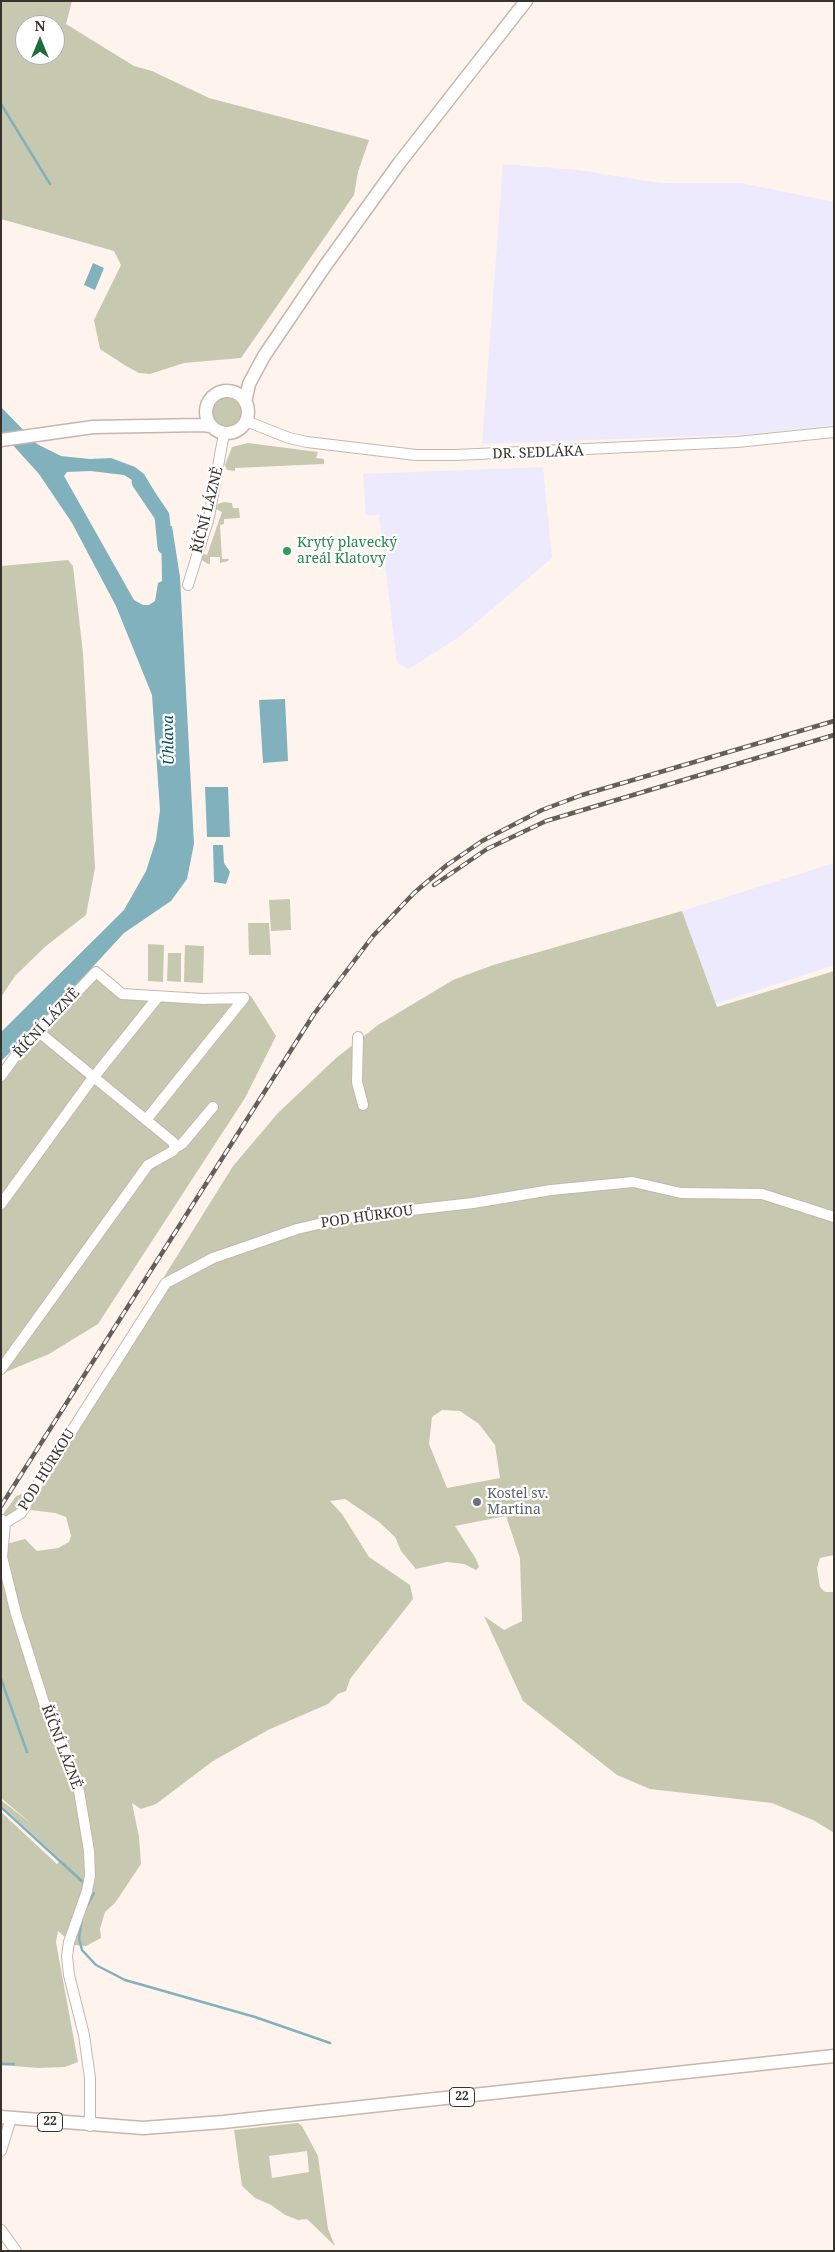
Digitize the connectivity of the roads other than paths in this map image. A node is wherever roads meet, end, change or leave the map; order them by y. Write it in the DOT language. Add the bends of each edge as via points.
graph roads {
  1 [pos="526,1"];
  2 [pos="264,356"];
  3 [pos="230,392"];
  4 [pos="245,402"];
  5 [pos="206,407"];
  6 [pos="246,421"];
  7 [pos="165,425"];
  8 [pos="211,426"];
  9 [pos="834,432"];
  10 [pos="224,433"];
  11 [pos="1,440"];
  12 [pos="188,585"];
  13 [pos="158,997"];
  14 [pos="40,1033"];
  15 [pos="358,1037"];
  16 [pos="1,1076"];
  17 [pos="94,1078"];
  18 [pos="362,1106"];
  19 [pos="213,1107"];
  20 [pos="146,1120"];
  21 [pos="175,1148"];
  22 [pos="1,1204"];
  23 [pos="834,1217"];
  24 [pos="1,1369"];
  25 [pos="3,1521"];
  26 [pos="834,2056"];
  27 [pos="6,2118"];
  28 [pos="90,2126"];
  29 [pos="1,2151"];
  30 [pos="1,2230"];
  31 [pos="16,2251"];
  1 -- 2 [label="main road" via="389,177"];
  2 -- 3 [label="main road"];
  2 -- 4 [label="main road"];
  3 -- 4 [label="main road"];
  3 -- 5 [label="main road" via="215,395"];
  4 -- 6 [label="main road"];
  5 -- 7 [label="main road" via="199,415"];
  5 -- 8 [label="main road" via="206,417"];
  6 -- 9 [label="street, DR. SEDLÁKA" via="307,442 416,455 530,454 696,445"];
  6 -- 10 [label="main road" via="235,432"];
  7 -- 8 [label="main road"];
  7 -- 11 [label="main road" via="68,430"];
  8 -- 10 [label="main road"];
  10 -- 12 [label="street, ŘÍČNÍ LÁZNĚ" via="209,517"];
  13 -- 14 [label="street, ŘÍČNÍ LÁZNĚ" via="122,994 96,972"];
  13 -- 17 [label="street"];
  13 -- 20 [label="street" via="244,998"];
  14 -- 16 [label="street, ŘÍČNÍ LÁZNĚ"];
  14 -- 17 [label="street"];
  15 -- 18 [label="street" via="358,1082"];
  17 -- 20 [label="street"];
  17 -- 22 [label="street"];
  19 -- 21 [label="street"];
  20 -- 21 [label="street" via="173,1142"];
  21 -- 24 [label="street" via="148,1165"];
  23 -- 25 [label="street, POD HŮRKOU" via="762,1194 682,1193 634,1182 349,1217 297,1229 231,1251 194,1266 166,1283 22,1513"];
  25 -- 28 [label="street, ŘÍČNÍ LÁZNĚ" via="2,1557 9,1585 44,1703 79,1791 89,1851 87,1891 67,1956 88,2061"];
  26 -- 28 [label="main road, 22" via="224,2122 143,2128"];
  27 -- 28 [label="main road, 22"];
  27 -- 29 [label="street"];
  30 -- 31 [label="street"];
}
